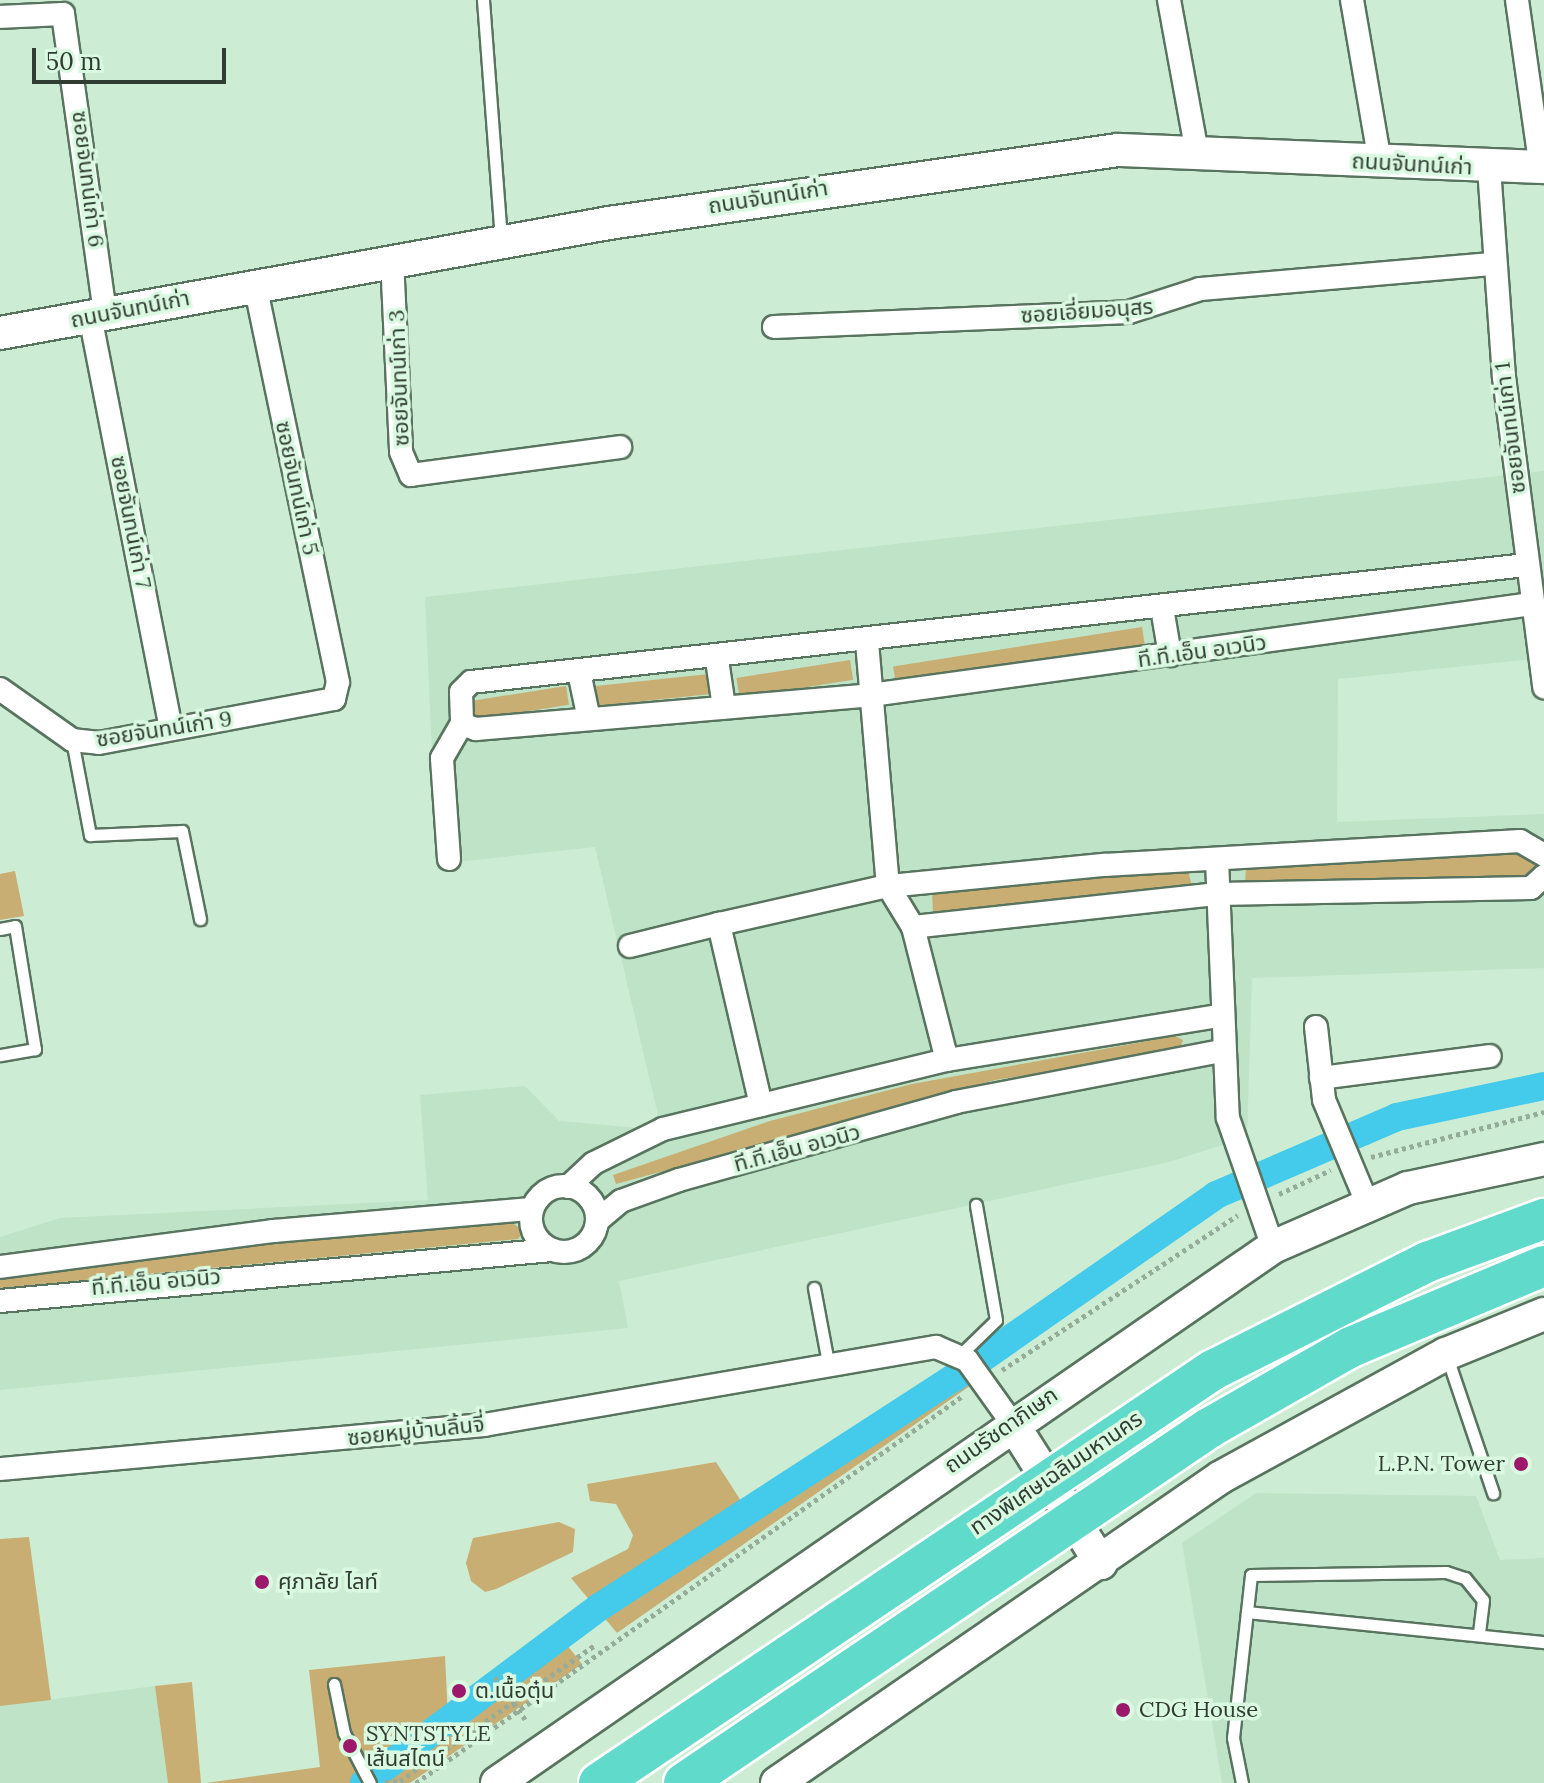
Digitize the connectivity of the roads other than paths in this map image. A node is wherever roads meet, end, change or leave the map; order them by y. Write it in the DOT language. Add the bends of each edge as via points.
graph roads {
  1 [pos="483,0"];
  2 [pos="1169,0"];
  3 [pos="1352,0"];
  4 [pos="1517,0"];
  5 [pos="0,17"];
  6 [pos="1197,152"];
  7 [pos="1380,162"];
  8 [pos="1489,168"];
  9 [pos="1543,168"];
  10 [pos="501,242"];
  11 [pos="392,259"];
  12 [pos="1492,264"];
  13 [pos="255,285"];
  14 [pos="98,315"];
  15 [pos="774,327"];
  16 [pos="0,333"];
  17 [pos="620,447"];
  18 [pos="1533,584"];
  19 [pos="1162,608"];
  20 [pos="867,642"];
  21 [pos="1170,655"];
  22 [pos="717,660"];
  23 [pos="579,672"];
  24 [pos="1544,687"];
  25 [pos="0,689"];
  26 [pos="338,692"];
  27 [pos="871,695"];
  28 [pos="724,707"];
  29 [pos="589,719"];
  30 [pos="462,724"];
  31 [pos="171,728"];
  32 [pos="72,740"];
  33 [pos="1544,855"];
  34 [pos="449,859"];
  35 [pos="1217,860"];
  36 [pos="1544,876"];
  37 [pos="888,886"];
  38 [pos="1218,894"];
  39 [pos="200,919"];
  40 [pos="719,924"];
  41 [pos="913,927"];
  42 [pos="0,929"];
  43 [pos="630,946"];
  44 [pos="1220,1016"];
  45 [pos="1183,1022"];
  46 [pos="1316,1027"];
  47 [pos="1221,1051"];
  48 [pos="0,1055"];
  49 [pos="1194,1056"];
  50 [pos="1490,1056"];
  51 [pos="947,1060"];
  52 [pos="1322,1089"];
  53 [pos="761,1105"];
  54 [pos="1544,1159"];
  55 [pos="568,1187"];
  56 [pos="1367,1203"];
  57 [pos="976,1205"];
  58 [pos="532,1209"];
  59 [pos="1544,1219"];
  60 [pos="597,1221"];
  61 [pos="1273,1247"];
  62 [pos="552,1250"];
  63 [pos="1544,1266"];
  64 [pos="0,1267"];
  65 [pos="814,1288"];
  66 [pos="0,1301"];
  67 [pos="1544,1314"];
  68 [pos="1446,1354"];
  69 [pos="828,1363"];
  70 [pos="972,1368"];
  71 [pos="1012,1423"];
  72 [pos="0,1469"];
  73 [pos="1493,1493"];
  74 [pos="1101,1563"];
  75 [pos="1247,1612"];
  76 [pos="1479,1635"];
  77 [pos="1544,1642"];
  78 [pos="334,1684"];
  79 [pos="370,1783"];
  80 [pos="497,1783"];
  81 [pos="599,1783"];
  82 [pos="684,1783"];
  83 [pos="777,1783"];
  84 [pos="1242,1783"];
  1 -- 10 [label="lane"];
  2 -- 6 [label="street"];
  3 -- 7 [label="street"];
  4 -- 9 [label="street"];
  5 -- 14 [label="street, ซอยจันทน์เก่า 6" via="63,14"];
  6 -- 7 [label="main road, ถนนจันทน์เก่า"];
  6 -- 10 [label="main road, ถนนจันทน์เก่า" via="1118,150 882,178"];
  7 -- 8 [label="main road, ถนนจันทน์เก่า"];
  8 -- 9 [label="main road, ถนนจันทน์เก่า"];
  8 -- 12 [label="street, ซอยจันทน์เก่า 1"];
  10 -- 11 [label="main road, ถนนจันทน์เก่า"];
  11 -- 13 [label="main road, ถนนจันทน์เก่า"];
  11 -- 17 [label="street, ซอยจันทน์เก่า 3" via="401,452 411,475"];
  12 -- 15 [label="street, ซอยเอี่ยมอนุสร" via="1200,289 1129,312"];
  12 -- 18 [label="street, ซอยจันทน์เก่า 1"];
  13 -- 14 [label="main road, ถนนจันทน์เก่า"];
  13 -- 26 [label="street, ซอยจันทน์เก่า 5"];
  14 -- 16 [label="main road, ถนนจันทน์เก่า"];
  14 -- 31 [label="street, ซอยจันทน์เก่า 7"];
  18 -- 19 [label="street"];
  18 -- 21 [label="street, ที.ที.เอ็น อเวนิว"];
  18 -- 24 [label="street, ซอยจันทน์เก่า 1"];
  19 -- 20 [label="street"];
  19 -- 21 [label="street"];
  20 -- 22 [label="street"];
  20 -- 27 [label="street"];
  21 -- 27 [label="street, ที.ที.เอ็น อเวนิว"];
  22 -- 23 [label="street"];
  22 -- 28 [label="street"];
  23 -- 29 [label="street"];
  23 -- 30 [label="street" via="471,682 461,692"];
  25 -- 32 [label="street, ซอยจันทน์เก่า 9"];
  26 -- 31 [label="street, ซอยจันทน์เก่า 9" via="326,703"];
  27 -- 28 [label="street, ที.ที.เอ็น อเวนิว"];
  27 -- 37 [label="street"];
  28 -- 29 [label="street, ที.ที.เอ็น อเวนิว"];
  29 -- 30 [label="street, ที.ที.เอ็น อเวนิว"];
  30 -- 34 [label="street" via="442,758"];
  31 -- 32 [label="street, ซอยจันทน์เก่า 9" via="99,743"];
  32 -- 39 [label="lane" via="90,835 182,831"];
  33 -- 35 [label="street" via="1520,841"];
  35 -- 37 [label="street"];
  35 -- 38 [label="street"];
  36 -- 38 [label="street" via="1531,888"];
  37 -- 40 [label="street"];
  37 -- 41 [label="street"];
  38 -- 41 [label="street"];
  38 -- 44 [label="street"];
  40 -- 43 [label="street"];
  40 -- 53 [label="street"];
  41 -- 51 [label="street"];
  42 -- 48 [label="lane" via="15,926 35,1049"];
  44 -- 45 [label="street, ที.ที.เอ็น อเวนิว"];
  44 -- 47 [label="street"];
  45 -- 49 [label="street" via="1201,1036"];
  45 -- 51 [label="street, ที.ที.เอ็น อเวนิว"];
  46 -- 52 [label="street"];
  47 -- 49 [label="street, ที.ที.เอ็น อเวนิว"];
  47 -- 61 [label="street" via="1228,1118"];
  49 -- 60 [label="street, ที.ที.เอ็น อเวนิว" via="956,1102 679,1180 621,1201"];
  50 -- 52 [label="street"];
  51 -- 53 [label="street, ที.ที.เอ็น อเวนิว"];
  52 -- 56 [label="street"];
  53 -- 55 [label="street, ที.ที.เอ็น อเวนิว" via="663,1129 594,1163"];
  54 -- 56 [label="main road, ถนนรัชดาภิเษก"];
  55 -- 58 [label="street, ที.ที.เอ็น อเวนิว" via="545,1192"];
  55 -- 60 [label="street" via="591,1201"];
  56 -- 61 [label="main road, ถนนรัชดาภิเษก"];
  57 -- 70 [label="lane" via="996,1320"];
  58 -- 62 [label="street" via="533,1232"];
  58 -- 64 [label="street, ที.ที.เอ็น อเวนิว" via="258,1232"];
  59 -- 81 [label="highway, ทางพิเศษเฉลิมมหานคร, bridge" via="1427,1262 1213,1370"];
  60 -- 62 [label="street, ที.ที.เอ็น อเวนิว" via="581,1247"];
  61 -- 71 [label="main road, ถนนรัชดาภิเษก"];
  62 -- 66 [label="street, ที.ที.เอ็น อเวนิว"];
  63 -- 82 [label="highway, ทางพิเศษเฉลิมมหานคร, bridge" via="1351,1347 1209,1428"];
  65 -- 69 [label="lane"];
  67 -- 68 [label="main road"];
  68 -- 73 [label="lane"];
  68 -- 74 [label="main road" via="1221,1477"];
  69 -- 70 [label="street, ซอยหมู่บ้านลิ้นจี่" via="936,1347"];
  69 -- 72 [label="street, ซอยหมู่บ้านลิ้นจี่" via="484,1425"];
  70 -- 71 [label="street"];
  71 -- 74 [label="main road"];
  71 -- 80 [label="main road, ถนนรัชดาภิเษก"];
  74 -- 83 [label="main road"];
  75 -- 76 [label="lane"];
  75 -- 76 [label="lane" via="1251,1575 1446,1572 1465,1578 1483,1600"];
  75 -- 84 [label="lane" via="1233,1738"];
  76 -- 77 [label="lane"];
  78 -- 79 [label="lane" via="356,1763"];
}
